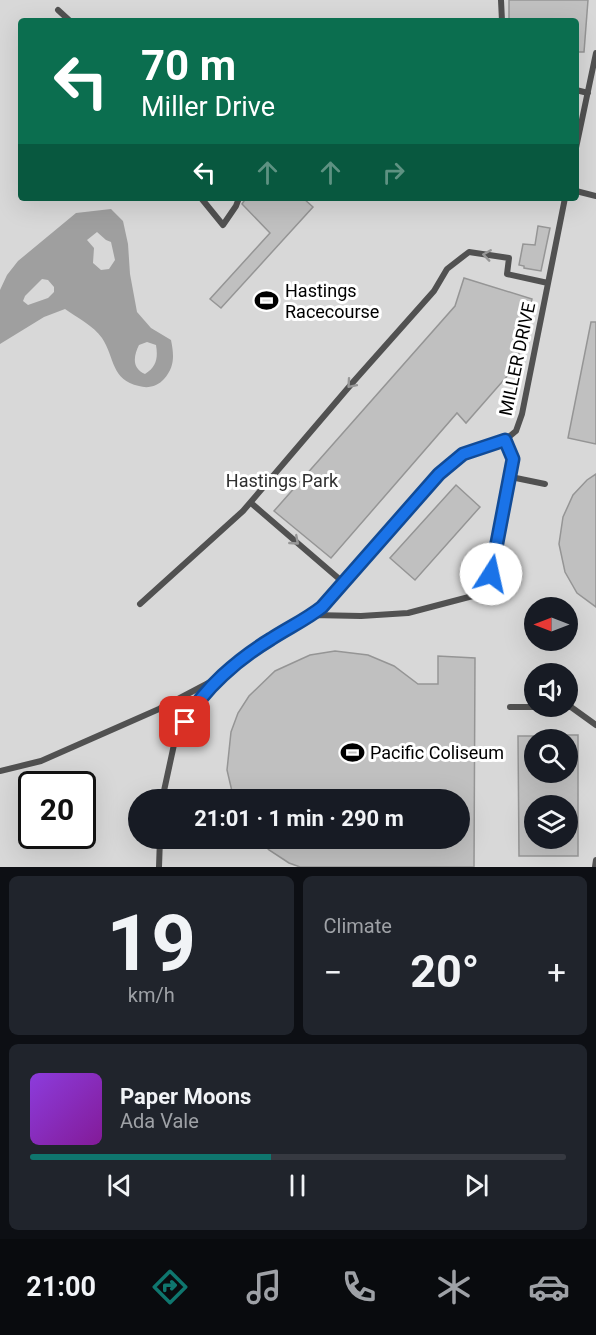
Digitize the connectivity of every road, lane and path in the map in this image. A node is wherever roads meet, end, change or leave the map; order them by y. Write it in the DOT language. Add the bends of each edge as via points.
graph roads {
  1 [pos="501,0"];
  2 [pos="58,10"];
  3 [pos="67,18"];
  4 [pos="502,18"];
  5 [pos="596,53"];
  6 [pos="579,91"];
  7 [pos="588,93"];
  8 [pos="579,134"];
  9 [pos="579,192"];
  10 [pos="596,196"];
  11 [pos="203,201"];
  12 [pos="238,201"];
  13 [pos="564,201"];
  14 [pos="548,283"];
  15 [pos="505,440"];
  16 [pos="511,477"];
  17 [pos="545,484"];
  18 [pos="251,503"];
  19 [pos="344,583"];
  20 [pos="140,604"];
  21 [pos="312,615"];
  22 [pos="222,676"];
  23 [pos="510,707"];
  24 [pos="596,725"];
  25 [pos="0,771"];
  26 [pos="164,789"];
  27 [pos="160,849"];
  28 [pos="596,860"];
  29 [pos="159,867"];
  30 [pos="595,867"];
  1 -- 4 [label="lane"];
  2 -- 3 [label="lane"];
  5 -- 7 [label="lane"];
  6 -- 7 [label="lane"];
  7 -- 8 [label="lane"];
  9 -- 10 [label="lane"];
  11 -- 12 [label="lane" via="223,225"];
  13 -- 14 [label="lane, MILLER DRIVE"];
  14 -- 15 [label="lane, MILLER DRIVE" via="522,414 516,431"];
  14 -- 18 [label="lane, one-way" via="507,274 509,258 469,252 447,268 434,291"];
  15 -- 16 [label="lane" via="513,459"];
  15 -- 19 [label="lane, MILLER DRIVE" via="463,454 439,474"];
  16 -- 17 [label="lane"];
  16 -- 21 [label="lane" via="488,592 408,613"];
  18 -- 19 [label="lane, one-way"];
  18 -- 20 [label="lane"];
  19 -- 21 [label="lane, MILLER DRIVE"];
  21 -- 22 [label="lane, MILLER DRIVE" via="269,640"];
  22 -- 25 [label="lane" via="159,709 40,761"];
  22 -- 26 [label="lane, MILLER DRIVE" via="195,705 175,740"];
  23 -- 24 [label="lane" via="571,707"];
  27 -- 29 [label="lane"];
  28 -- 30 [label="lane"];
}
